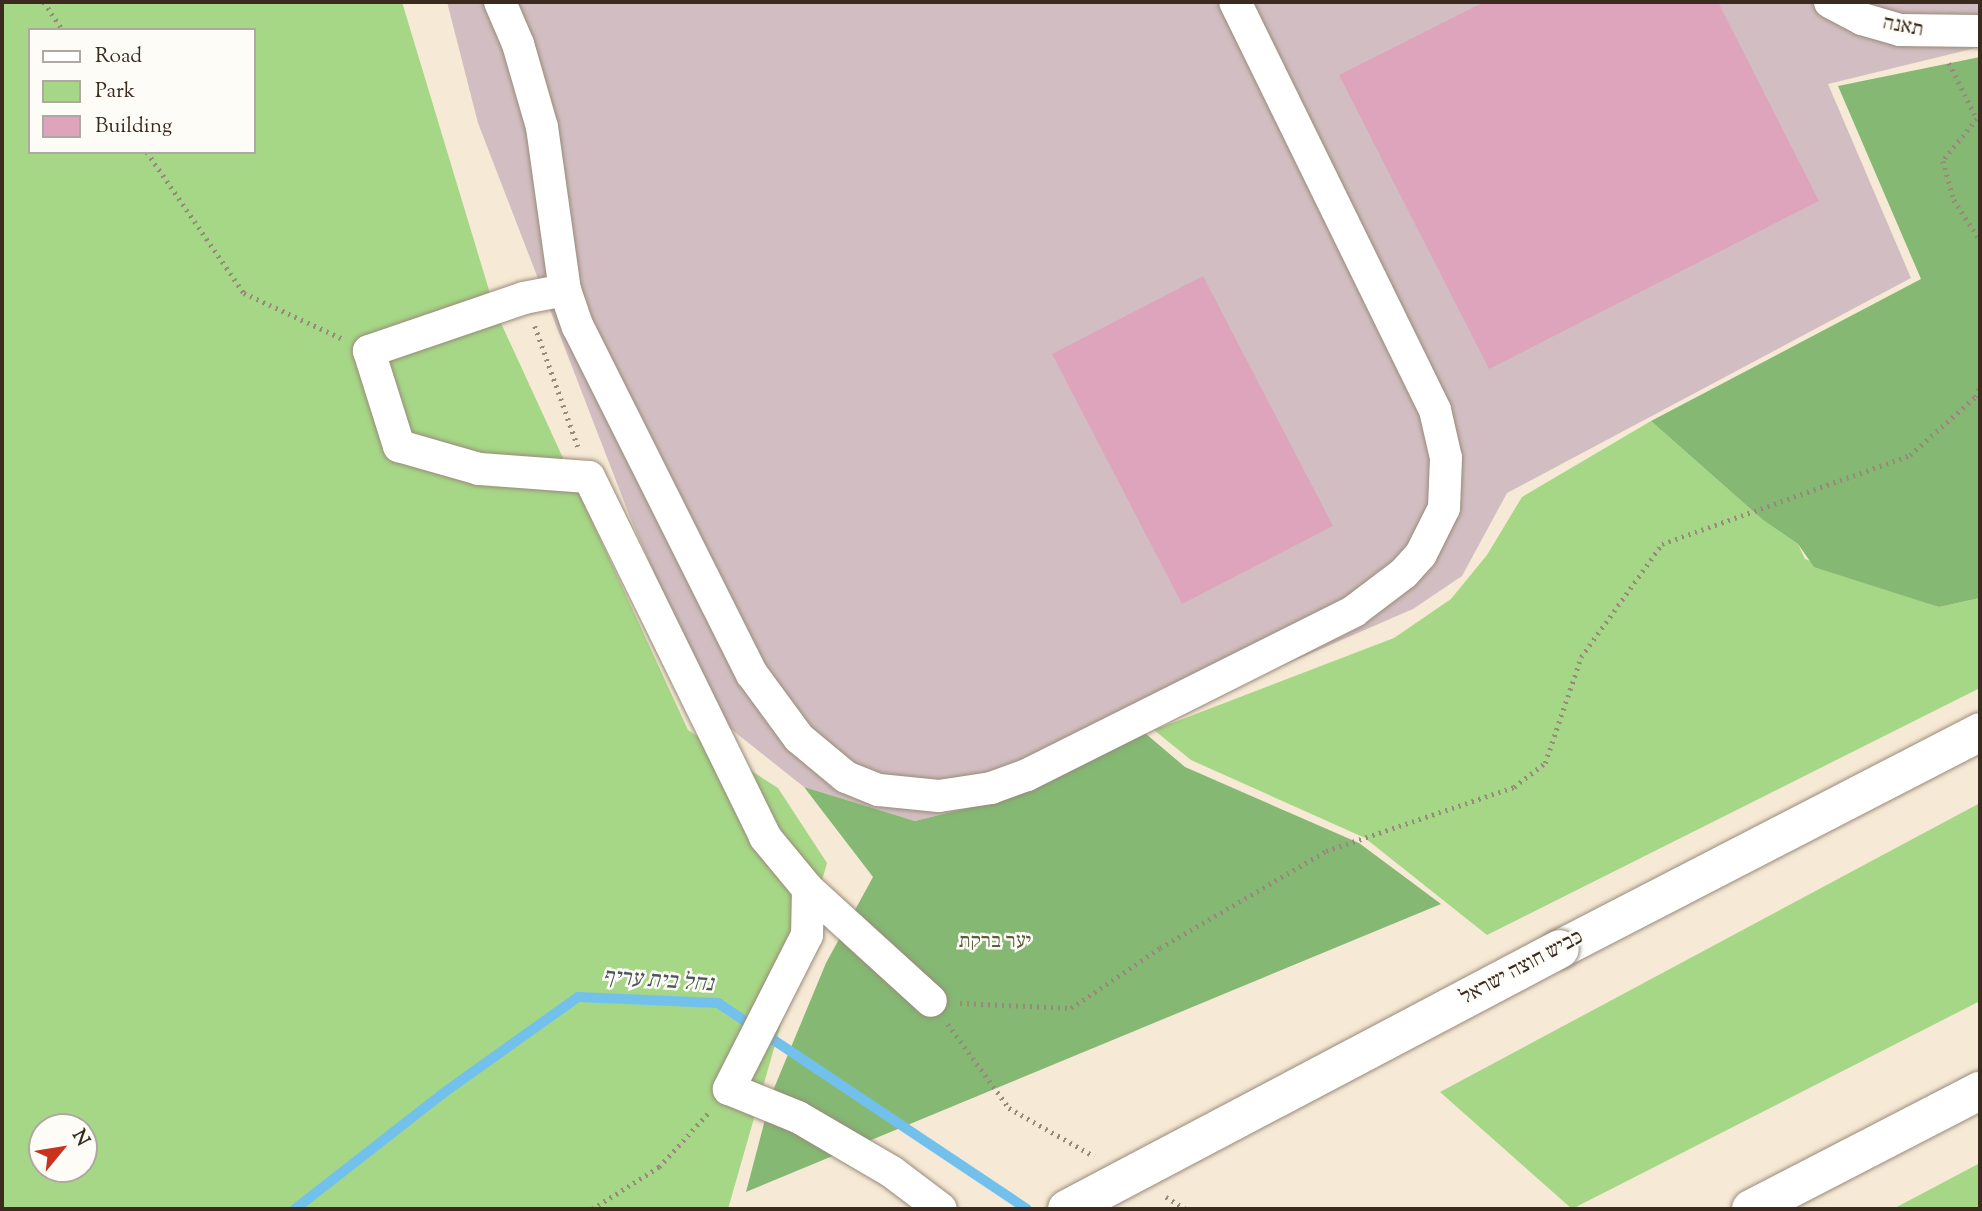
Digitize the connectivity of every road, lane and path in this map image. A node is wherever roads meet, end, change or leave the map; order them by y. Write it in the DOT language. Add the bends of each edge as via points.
graph roads {
  1 [pos="44,2"];
  2 [pos="500,2"];
  3 [pos="1235,2"];
  4 [pos="1830,2"];
  5 [pos="62,28"];
  6 [pos="1980,31"];
  7 [pos="1936,33"];
  8 [pos="148,154"];
  9 [pos="1980,240"];
  10 [pos="565,290"];
  11 [pos="524,298"];
  12 [pos="369,351"];
  13 [pos="1980,386"];
  14 [pos="589,477"];
  15 [pos="1980,732"];
  16 [pos="807,889"];
  17 [pos="931,1001"];
  18 [pos="729,1089"];
  19 [pos="1980,1091"];
  20 [pos="1104,1162"];
  21 [pos="1163,1196"];
  22 [pos="592,1209"];
  23 [pos="941,1209"];
  24 [pos="1067,1209"];
  25 [pos="1186,1209"];
  26 [pos="1751,1209"];
  1 -- 5 [label="path"];
  2 -- 10 [label="street" via="518,44 542,127"];
  3 -- 10 [label="street" via="1435,410 1446,458 1444,508 1420,554 1404,573 1354,611 1027,775 964,794 879,790 846,777 799,738 752,674 578,327"];
  4 -- 7 [label="street, תאנה" via="1875,23"];
  6 -- 7 [label="street, תאנה"];
  7 -- 9 [label="path" via="1977,119 1943,161 1954,200"];
  8 -- 12 [label="path" via="244,293"];
  10 -- 11 [label="street"];
  11 -- 12 [label="street"];
  11 -- 14 [label="path"];
  12 -- 14 [label="street" via="400,446 479,469"];
  13 -- 17 [label="path" via="1975,397 1910,455 1662,544 1581,657 1545,763 1514,787 1326,851 1160,948 1070,1007"];
  14 -- 16 [label="street" via="765,837"];
  15 -- 24 [label="highway, כביש חוצה ישראל, bridge"];
  16 -- 17 [label="street"];
  16 -- 18 [label="street" via="807,935"];
  17 -- 20 [label="path" via="1009,1108"];
  18 -- 22 [label="path" via="659,1167"];
  18 -- 23 [label="street" via="797,1117 892,1172"];
  19 -- 26 [label="highway"];
  21 -- 25 [label="path"];
}
